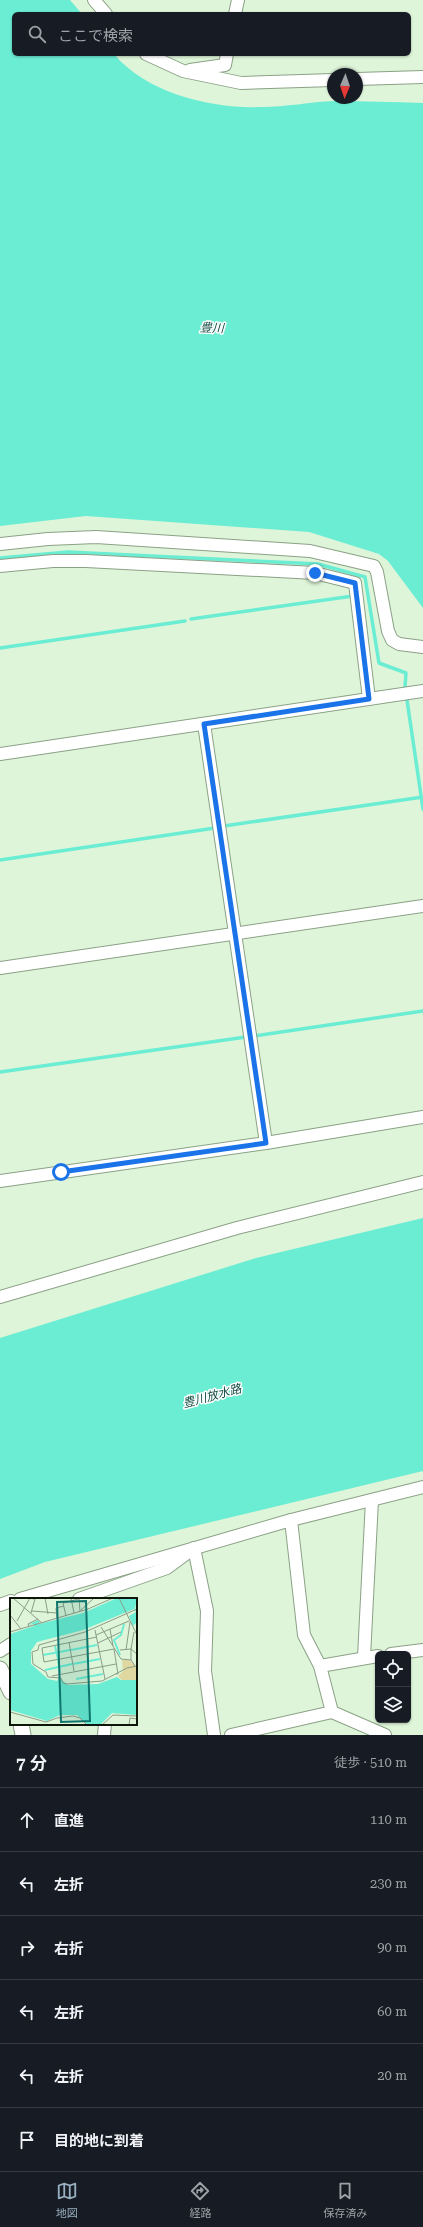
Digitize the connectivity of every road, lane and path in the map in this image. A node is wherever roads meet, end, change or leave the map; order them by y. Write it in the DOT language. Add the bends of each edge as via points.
graph roads {
  1 [pos="94,0"];
  2 [pos="238,0"];
  3 [pos="104,12"];
  4 [pos="235,12"];
  5 [pos="150,56"];
  6 [pos="227,56"];
  7 [pos="423,70"];
  8 [pos="183,71"];
  9 [pos="423,77"];
  10 [pos="405,78"];
  11 [pos="363,79"];
  12 [pos="327,80"];
  13 [pos="0,544"];
  14 [pos="0,566"];
  15 [pos="423,647"];
  16 [pos="423,691"];
  17 [pos="369,699"];
  18 [pos="204,724"];
  19 [pos="0,754"];
  20 [pos="423,906"];
  21 [pos="234,933"];
  22 [pos="0,968"];
  23 [pos="423,1117"];
  24 [pos="266,1143"];
  25 [pos="0,1181"];
  26 [pos="423,1182"];
  27 [pos="0,1297"];
  28 [pos="423,1487"];
  29 [pos="372,1500"];
  30 [pos="291,1520"];
  31 [pos="194,1548"];
  32 [pos="101,1595"];
  33 [pos="23,1598"];
  34 [pos="84,1598"];
  35 [pos="10,1602"];
  36 [pos="0,1605"];
  37 [pos="10,1645"];
  38 [pos="423,1650"];
  39 [pos="0,1651"];
  40 [pos="411,1652"];
  41 [pos="375,1656"];
  42 [pos="364,1657"];
  43 [pos="320,1666"];
  44 [pos="0,1669"];
  45 [pos="10,1690"];
  46 [pos="332,1712"];
  47 [pos="21,1725"];
  48 [pos="23,1735"];
  49 [pos="214,1735"];
  50 [pos="231,1735"];
  51 [pos="385,1735"];
  1 -- 3 [label="street"];
  2 -- 4 [label="street"];
  5 -- 8 [label="street"];
  6 -- 8 [label="street" via="225,65"];
  7 -- 10 [label="street"];
  8 -- 12 [label="street" via="241,84"];
  9 -- 10 [label="street"];
  10 -- 11 [label="street"];
  13 -- 15 [label="street" via="96,537 310,551 374,566 378,572 388,631 392,640 399,644"];
  14 -- 17 [label="street" via="86,561 315,573 355,583"];
  16 -- 17 [label="street"];
  17 -- 18 [label="street"];
  18 -- 19 [label="street"];
  18 -- 21 [label="street"];
  20 -- 21 [label="street"];
  21 -- 22 [label="street"];
  21 -- 24 [label="street"];
  23 -- 24 [label="street"];
  24 -- 25 [label="street"];
  26 -- 27 [label="street" via="237,1228"];
  28 -- 29 [label="street"];
  29 -- 30 [label="street"];
  29 -- 42 [label="street"];
  30 -- 31 [label="street"];
  30 -- 43 [label="street" via="304,1635"];
  31 -- 32 [label="street" via="168,1568"];
  31 -- 33 [label="street"];
  31 -- 49 [label="street" via="207,1611 205,1671"];
  32 -- 34 [label="street"];
  35 -- 36 [label="street"];
  37 -- 39 [label="street"];
  38 -- 40 [label="street"];
  41 -- 42 [label="street"];
  42 -- 43 [label="street"];
  43 -- 46 [label="street"];
  44 -- 45 [label="street"];
  46 -- 50 [label="street"];
  46 -- 51 [label="street"];
  47 -- 48 [label="street"];
}
